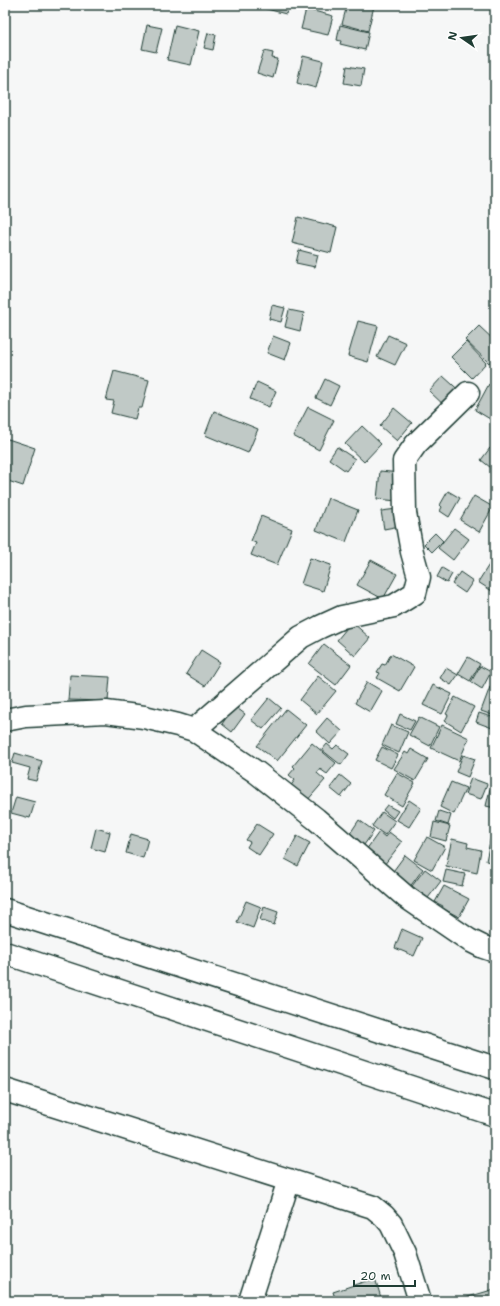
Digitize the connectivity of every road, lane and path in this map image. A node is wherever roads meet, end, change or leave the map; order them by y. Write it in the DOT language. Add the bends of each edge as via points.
graph roads {
  1 [pos="468,393"];
  2 [pos="5,720"];
  3 [pos="194,730"];
  4 [pos="5,910"];
  5 [pos="495,950"];
  6 [pos="5,953"];
  7 [pos="495,1068"];
  8 [pos="5,1090"];
  9 [pos="495,1115"];
  10 [pos="289,1180"];
  11 [pos="250,1301"];
  12 [pos="420,1301"];
  1 -- 3 [label="street" via="416,444 404,461 405,513 418,576 415,593 394,606 342,617 301,637"];
  2 -- 3 [label="street" via="26,716 106,712 144,717"];
  3 -- 5 [label="street" via="256,772 412,901 469,940"];
  4 -- 7 [label="street"];
  6 -- 9 [label="street"];
  8 -- 10 [label="street"];
  10 -- 11 [label="street"];
  10 -- 12 [label="street" via="373,1207 384,1216 391,1224 405,1254"];
}
